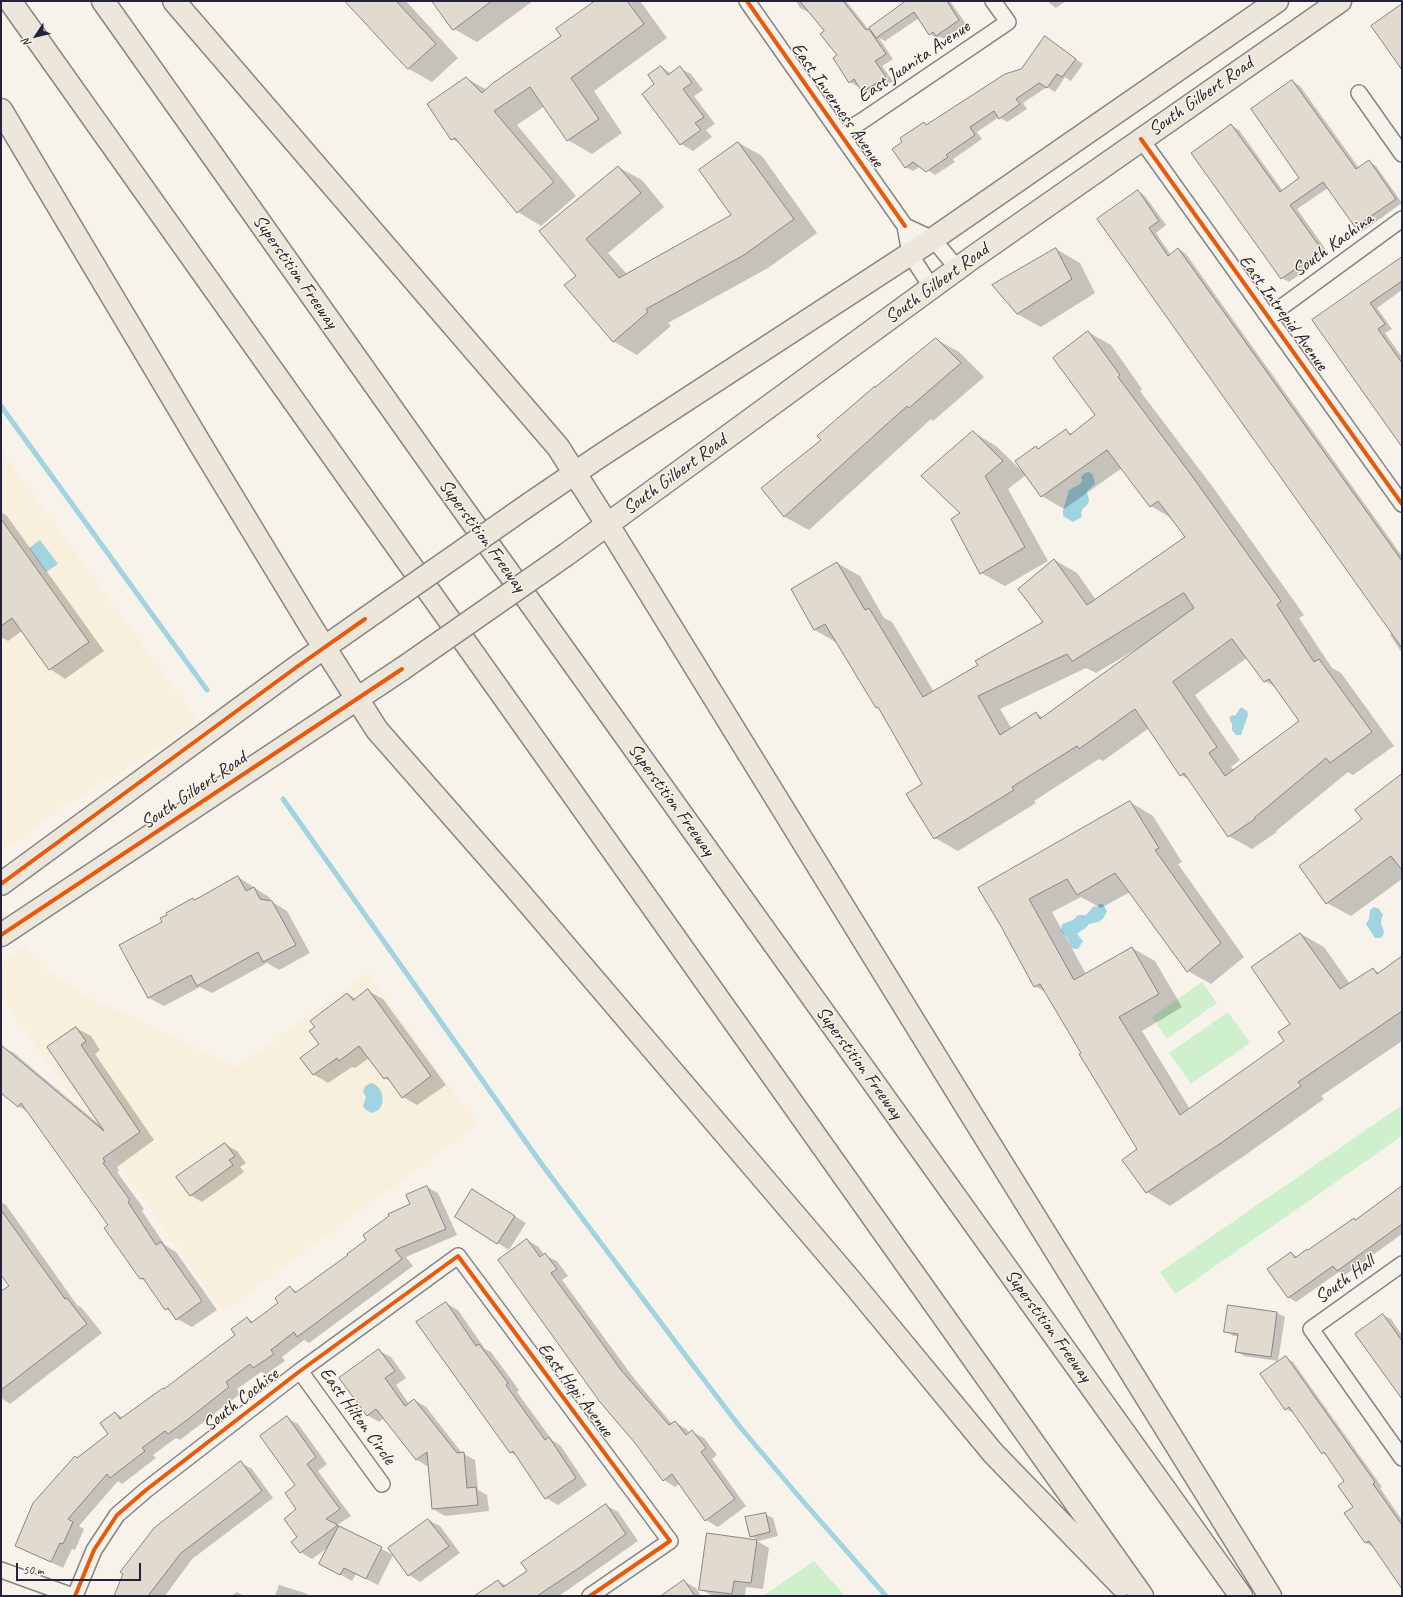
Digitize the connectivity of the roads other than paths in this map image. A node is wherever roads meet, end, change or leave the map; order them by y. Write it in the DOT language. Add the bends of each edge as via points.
graph roads {
  1 [pos="10,1"];
  2 [pos="103,1"];
  3 [pos="174,1"];
  4 [pos="747,1"];
  5 [pos="993,1"];
  6 [pos="1277,1"];
  7 [pos="1340,1"];
  8 [pos="1359,93"];
  9 [pos="1,110"];
  10 [pos="840,134"];
  11 [pos="1141,139"];
  12 [pos="1402,154"];
  13 [pos="1402,219"];
  14 [pos="905,226"];
  15 [pos="933,240"];
  16 [pos="910,254"];
  17 [pos="957,268"];
  18 [pos="932,288"];
  19 [pos="1268,317"];
  20 [pos="575,472"];
  21 [pos="1402,504"];
  22 [pos="608,524"];
  23 [pos="324,648"];
  24 [pos="358,698"];
  25 [pos="1,884"];
  26 [pos="1,935"];
  27 [pos="458,1256"];
  28 [pos="1402,1264"];
  29 [pos="300,1372"];
  30 [pos="1402,1458"];
  31 [pos="382,1484"];
  32 [pos="1,1570"];
  33 [pos="74,1596"];
  34 [pos="590,1596"];
  35 [pos="1131,1596"];
  36 [pos="1142,1596"];
  37 [pos="1241,1596"];
  38 [pos="1270,1596"];
  1 -- 36 [label="main road"];
  2 -- 37 [label="main road, Superstition Freeway" via="466,514"];
  3 -- 20 [label="main road" via="558,447"];
  4 -- 10 [label="street, East Inverness Avenue"];
  5 -- 10 [label="street, East Juanita Avenue" via="1008,22 862,122"];
  6 -- 15 [label="main road, South Gilbert Road"];
  7 -- 11 [label="main road, South Gilbert Road"];
  8 -- 12 [label="street"];
  9 -- 23 [label="main road"];
  10 -- 14 [label="street, East Inverness Avenue"];
  11 -- 17 [label="main road, South Gilbert Road"];
  11 -- 19 [label="street, East Intrepid Avenue"];
  13 -- 19 [label="street, South Kachina"];
  14 -- 15 [label="street, East Inverness Avenue"];
  14 -- 16 [label="street, East Inverness Avenue"];
  15 -- 16 [label="main road, South Gilbert Road"];
  15 -- 17 [label="street, East Inverness Avenue"];
  16 -- 18 [label="street, East Inverness Avenue"];
  16 -- 20 [label="main road, South Gilbert Road"];
  17 -- 18 [label="main road, South Gilbert Road"];
  18 -- 22 [label="main road, South Gilbert Road"];
  19 -- 21 [label="street, East Intrepid Avenue"];
  20 -- 22 [label="main road"];
  20 -- 23 [label="main road, South Gilbert Road, bridge"];
  22 -- 24 [label="main road, South Gilbert Road, bridge"];
  22 -- 38 [label="main road"];
  23 -- 24 [label="main road"];
  23 -- 25 [label="main road, South Gilbert Road"];
  24 -- 26 [label="main road, South Gilbert Road"];
  24 -- 35 [label="main road" via="377,730 518,891 993,1453"];
  27 -- 29 [label="street, South Cochise"];
  27 -- 34 [label="street, East Hopi Avenue" via="670,1541"];
  28 -- 30 [label="street, South Hall" via="1311,1329"];
  29 -- 31 [label="street, East Hilton Circle"];
  29 -- 33 [label="street, South Cochise" via="117,1515 94,1550"];
  32 -- 33 [label="street"];
}
